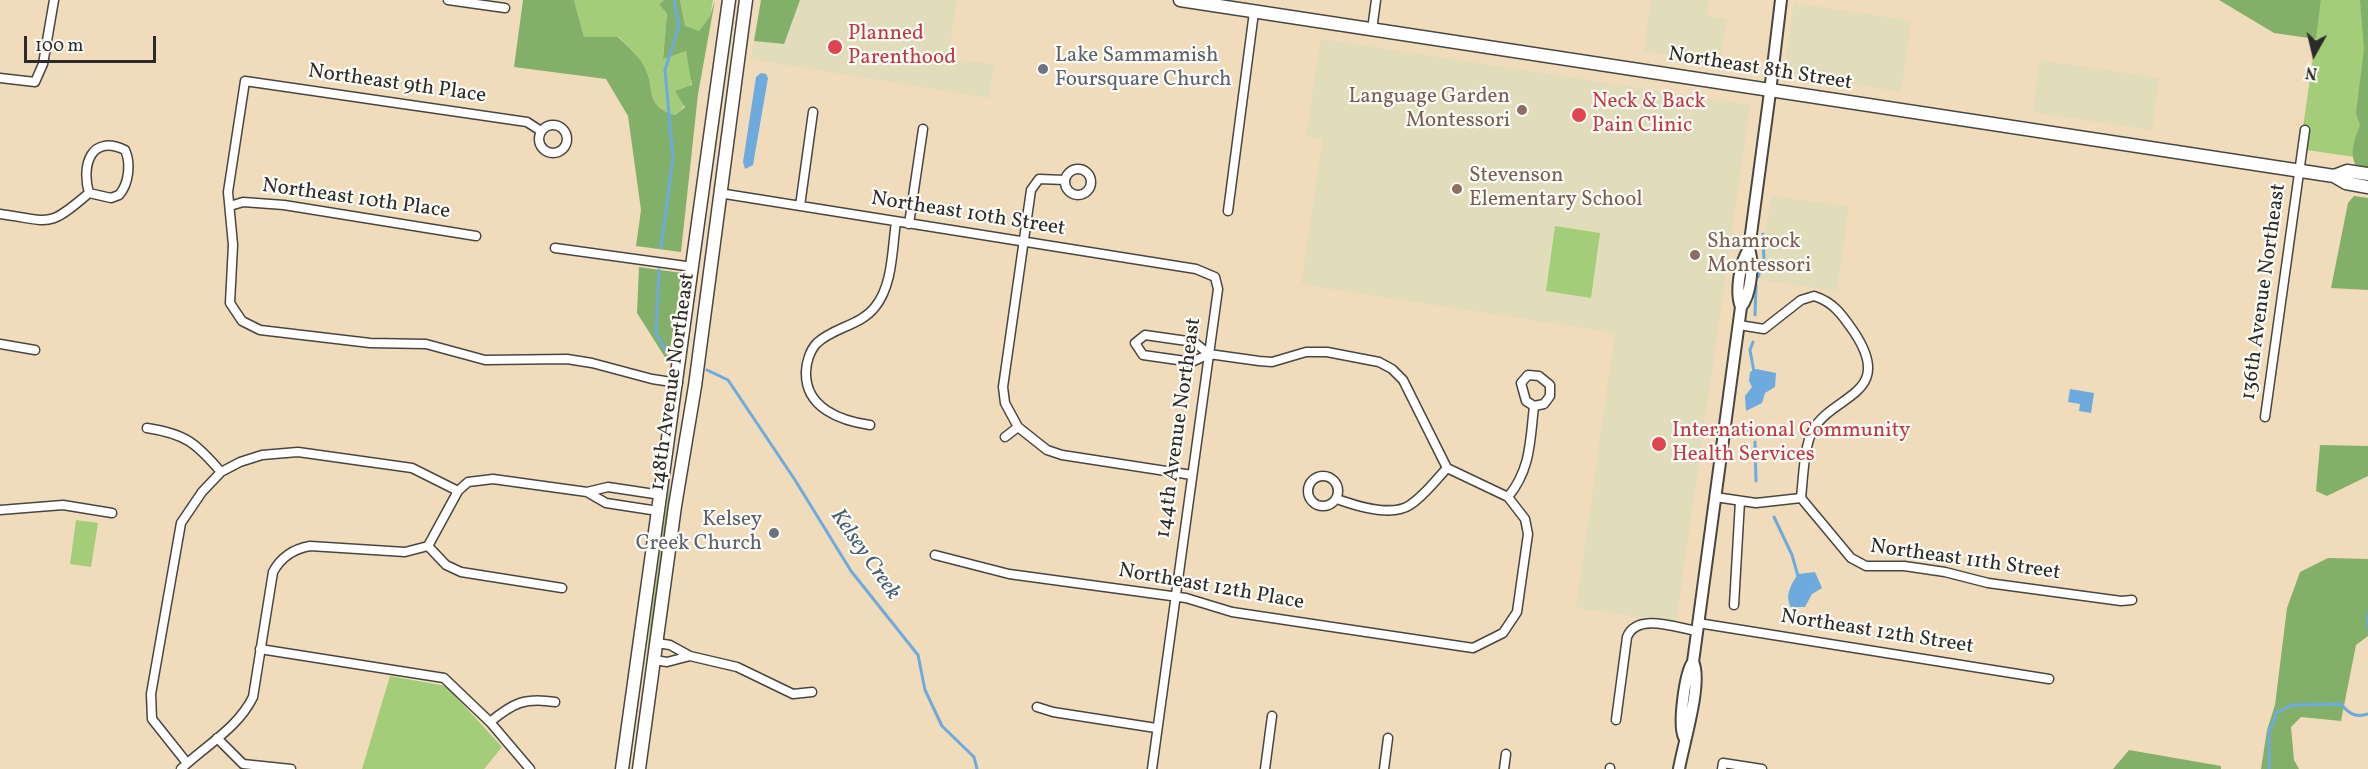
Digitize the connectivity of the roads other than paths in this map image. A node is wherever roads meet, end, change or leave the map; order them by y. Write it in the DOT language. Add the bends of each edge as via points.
graph roads {
  1 [pos="54,0"];
  2 [pos="448,0"];
  3 [pos="729,0"];
  4 [pos="746,0"];
  5 [pos="1180,0"];
  6 [pos="1376,0"];
  7 [pos="1782,0"];
  8 [pos="505,9"];
  9 [pos="1254,12"];
  10 [pos="1372,30"];
  11 [pos="0,78"];
  12 [pos="1770,92"];
  13 [pos="712,112"];
  14 [pos="813,112"];
  15 [pos="923,129"];
  16 [pos="2305,130"];
  17 [pos="541,131"];
  18 [pos="724,153"];
  19 [pos="2300,171"];
  20 [pos="2368,174"];
  21 [pos="2334,176"];
  22 [pos="1065,180"];
  23 [pos="2368,187"];
  24 [pos="719,193"];
  25 [pos="89,194"];
  26 [pos="230,206"];
  27 [pos="800,206"];
  28 [pos="1228,211"];
  29 [pos="0,214"];
  30 [pos="896,222"];
  31 [pos="909,224"];
  32 [pos="476,236"];
  33 [pos="1023,243"];
  34 [pos="555,248"];
  35 [pos="693,267"];
  36 [pos="1211,274"];
  37 [pos="1739,325"];
  38 [pos="0,344"];
  39 [pos="35,350"];
  40 [pos="1209,354"];
  41 [pos="678,383"];
  42 [pos="1534,406"];
  43 [pos="2265,417"];
  44 [pos="870,426"];
  45 [pos="1018,427"];
  46 [pos="147,428"];
  47 [pos="1005,437"];
  48 [pos="1447,468"];
  49 [pos="221,472"];
  50 [pos="1192,475"];
  51 [pos="662,480"];
  52 [pos="458,492"];
  53 [pos="587,492"];
  54 [pos="661,495"];
  55 [pos="1508,497"];
  56 [pos="1715,497"];
  57 [pos="1801,498"];
  58 [pos="1337,499"];
  59 [pos="1740,501"];
  60 [pos="675,506"];
  61 [pos="0,510"];
  62 [pos="658,511"];
  63 [pos="112,513"];
  64 [pos="428,546"];
  65 [pos="935,555"];
  66 [pos="562,588"];
  67 [pos="1175,597"];
  68 [pos="2132,600"];
  69 [pos="1734,605"];
  70 [pos="1697,627"];
  71 [pos="657,643"];
  72 [pos="260,649"];
  73 [pos="639,656"];
  74 [pos="690,656"];
  75 [pos="654,660"];
  76 [pos="2049,679"];
  77 [pos="812,692"];
  78 [pos="649,698"];
  79 [pos="555,702"];
  80 [pos="1037,707"];
  81 [pos="1272,716"];
  82 [pos="1616,720"];
  83 [pos="490,722"];
  84 [pos="1156,728"];
  85 [pos="218,738"];
  86 [pos="1388,738"];
  87 [pos="1506,754"];
  88 [pos="184,766"];
  89 [pos="291,769"];
  90 [pos="530,769"];
  91 [pos="622,769"];
  92 [pos="639,769"];
  93 [pos="1152,769"];
  94 [pos="1265,769"];
  95 [pos="1384,769"];
  96 [pos="1504,769"];
  97 [pos="1679,769"];
  98 [pos="1684,769"];
  99 [pos="1722,769"];
  100 [pos="1762,769"];
  1 -- 11 [label="street" via="43,64 35,82"];
  2 -- 8 [label="street"];
  3 -- 13 [label="main road, 148th Avenue Northeast"];
  4 -- 18 [label="main road, 148th Avenue Northeast"];
  5 -- 9 [label="main road, Northeast 8th Street"];
  6 -- 10 [label="street"];
  7 -- 12 [label="main road"];
  9 -- 10 [label="main road, Northeast 8th Street"];
  9 -- 28 [label="street"];
  10 -- 12 [label="main road, Northeast 8th Street"];
  12 -- 19 [label="main road, Northeast 8th Street"];
  12 -- 37 [label="main road" via="1749,249 1744,257 1738,300"];
  13 -- 18 [label="main road" via="717,106 724,110"];
  13 -- 35 [label="main road, 148th Avenue Northeast"];
  14 -- 27 [label="street"];
  15 -- 31 [label="street"];
  16 -- 19 [label="street, 136th Avenue Northeast"];
  17 -- 26 [label="street, Northeast 9th Place" via="527,122 245,81 228,192"];
  18 -- 24 [label="main road, 148th Avenue Northeast"];
  19 -- 21 [label="main road, Northeast 8th Street"];
  19 -- 43 [label="street, 136th Avenue Northeast"];
  20 -- 21 [label="main road, Northeast 8th Street" via="2347,171"];
  21 -- 23 [label="main road, Northeast 8th Street"];
  22 -- 33 [label="street" via="1040,179 1034,184"];
  24 -- 27 [label="street, Northeast 10th Street"];
  24 -- 60 [label="main road, 148th Avenue Northeast" via="695,386"];
  25 -- 25 [label="street" via="111,198 119,195 127,179 126,150 109,145 94,150 87,179"];
  25 -- 29 [label="street" via="53,220 42,222"];
  26 -- 32 [label="street, Northeast 10th Place" via="243,202 284,205"];
  26 -- 41 [label="street" via="230,303 243,321 260,330 370,344 426,344 461,356 493,361 567,359"];
  27 -- 30 [label="street, Northeast 10th Street"];
  30 -- 31 [label="street, Northeast 10th Street"];
  30 -- 44 [label="street" via="886,285 876,306 856,323 816,344 806,366 808,387 824,410"];
  31 -- 33 [label="street, Northeast 10th Street"];
  33 -- 36 [label="street, Northeast 10th Street"];
  33 -- 45 [label="street" via="1003,387 1005,403"];
  34 -- 35 [label="street"];
  35 -- 41 [label="main road, 148th Avenue Northeast"];
  36 -- 40 [label="street, 144th Avenue Northeast" via="1218,281 1218,289"];
  37 -- 56 [label="main road"];
  37 -- 57 [label="street" via="1764,329 1801,300 1814,296 1840,311 1865,352 1868,363 1858,391 1817,423 1810,435"];
  38 -- 39 [label="street"];
  40 -- 40 [label="street" via="1194,342 1145,335 1135,343 1143,355 1172,360 1192,362"];
  40 -- 48 [label="street" via="1272,362 1306,352 1327,352 1379,362 1403,380"];
  40 -- 50 [label="street, 144th Avenue Northeast"];
  41 -- 51 [label="main road, 148th Avenue Northeast"];
  42 -- 55 [label="street" via="1527,465 1521,482"];
  45 -- 47 [label="street"];
  45 -- 50 [label="street" via="1047,450 1062,455"];
  46 -- 49 [label="street" via="189,438"];
  48 -- 55 [label="street"];
  48 -- 58 [label="street" via="1404,508 1393,511"];
  49 -- 52 [label="street" via="262,455 298,452 412,468"];
  49 -- 88 [label="street" via="181,523 151,694 152,719"];
  50 -- 67 [label="street, 144th Avenue Northeast"];
  51 -- 54 [label="main road, 148th Avenue Northeast"];
  51 -- 60 [label="main road" via="668,475 673,478"];
  52 -- 53 [label="street" via="477,479"];
  52 -- 64 [label="street"];
  53 -- 54 [label="street" via="609,487"];
  53 -- 62 [label="street" via="606,502"];
  54 -- 62 [label="main road, 148th Avenue Northeast"];
  55 -- 67 [label="street, Northeast 12th Place" via="1525,519 1528,534 1517,612 1503,633 1482,645 1457,647 1232,612"];
  56 -- 59 [label="street"];
  56 -- 70 [label="main road"];
  57 -- 59 [label="street" via="1769,503"];
  57 -- 68 [label="street, Northeast 11th Street" via="1851,558 1866,566 1904,566 1988,583"];
  59 -- 69 [label="street"];
  60 -- 71 [label="main road, 148th Avenue Northeast"];
  61 -- 63 [label="street" via="63,505"];
  62 -- 73 [label="main road, 148th Avenue Northeast"];
  64 -- 66 [label="street" via="446,565 461,572"];
  64 -- 72 [label="street" via="405,552 298,548 282,559 273,572"];
  65 -- 67 [label="street, Northeast 12th Place" via="1009,574"];
  67 -- 84 [label="street, 144th Avenue Northeast"];
  70 -- 76 [label="street, Northeast 12th Street"];
  70 -- 82 [label="street, Northeast 12th Street" via="1643,623 1634,626 1627,637"];
  70 -- 97 [label="main road" via="1693,662 1696,669"];
  71 -- 74 [label="street"];
  71 -- 75 [label="main road, 148th Avenue Northeast"];
  72 -- 83 [label="street" via="444,678"];
  72 -- 85 [label="street" via="253,697"];
  73 -- 78 [label="main road" via="639,696 642,701"];
  73 -- 91 [label="main road, 148th Avenue Northeast"];
  74 -- 75 [label="street" via="667,662"];
  74 -- 77 [label="street" via="737,667 793,694"];
  75 -- 78 [label="main road, 148th Avenue Northeast"];
  78 -- 92 [label="main road, 148th Avenue Northeast"];
  79 -- 83 [label="street" via="518,702"];
  80 -- 84 [label="street"];
  81 -- 94 [label="street"];
  83 -- 90 [label="street"];
  84 -- 93 [label="street, 144th Avenue Northeast"];
  85 -- 88 [label="street"];
  85 -- 89 [label="street" via="243,764"];
  86 -- 95 [label="street"];
  87 -- 96 [label="street"];
  97 -- 98 [label="street"];
  99 -- 100 [label="street" via="1723,763"];
}
